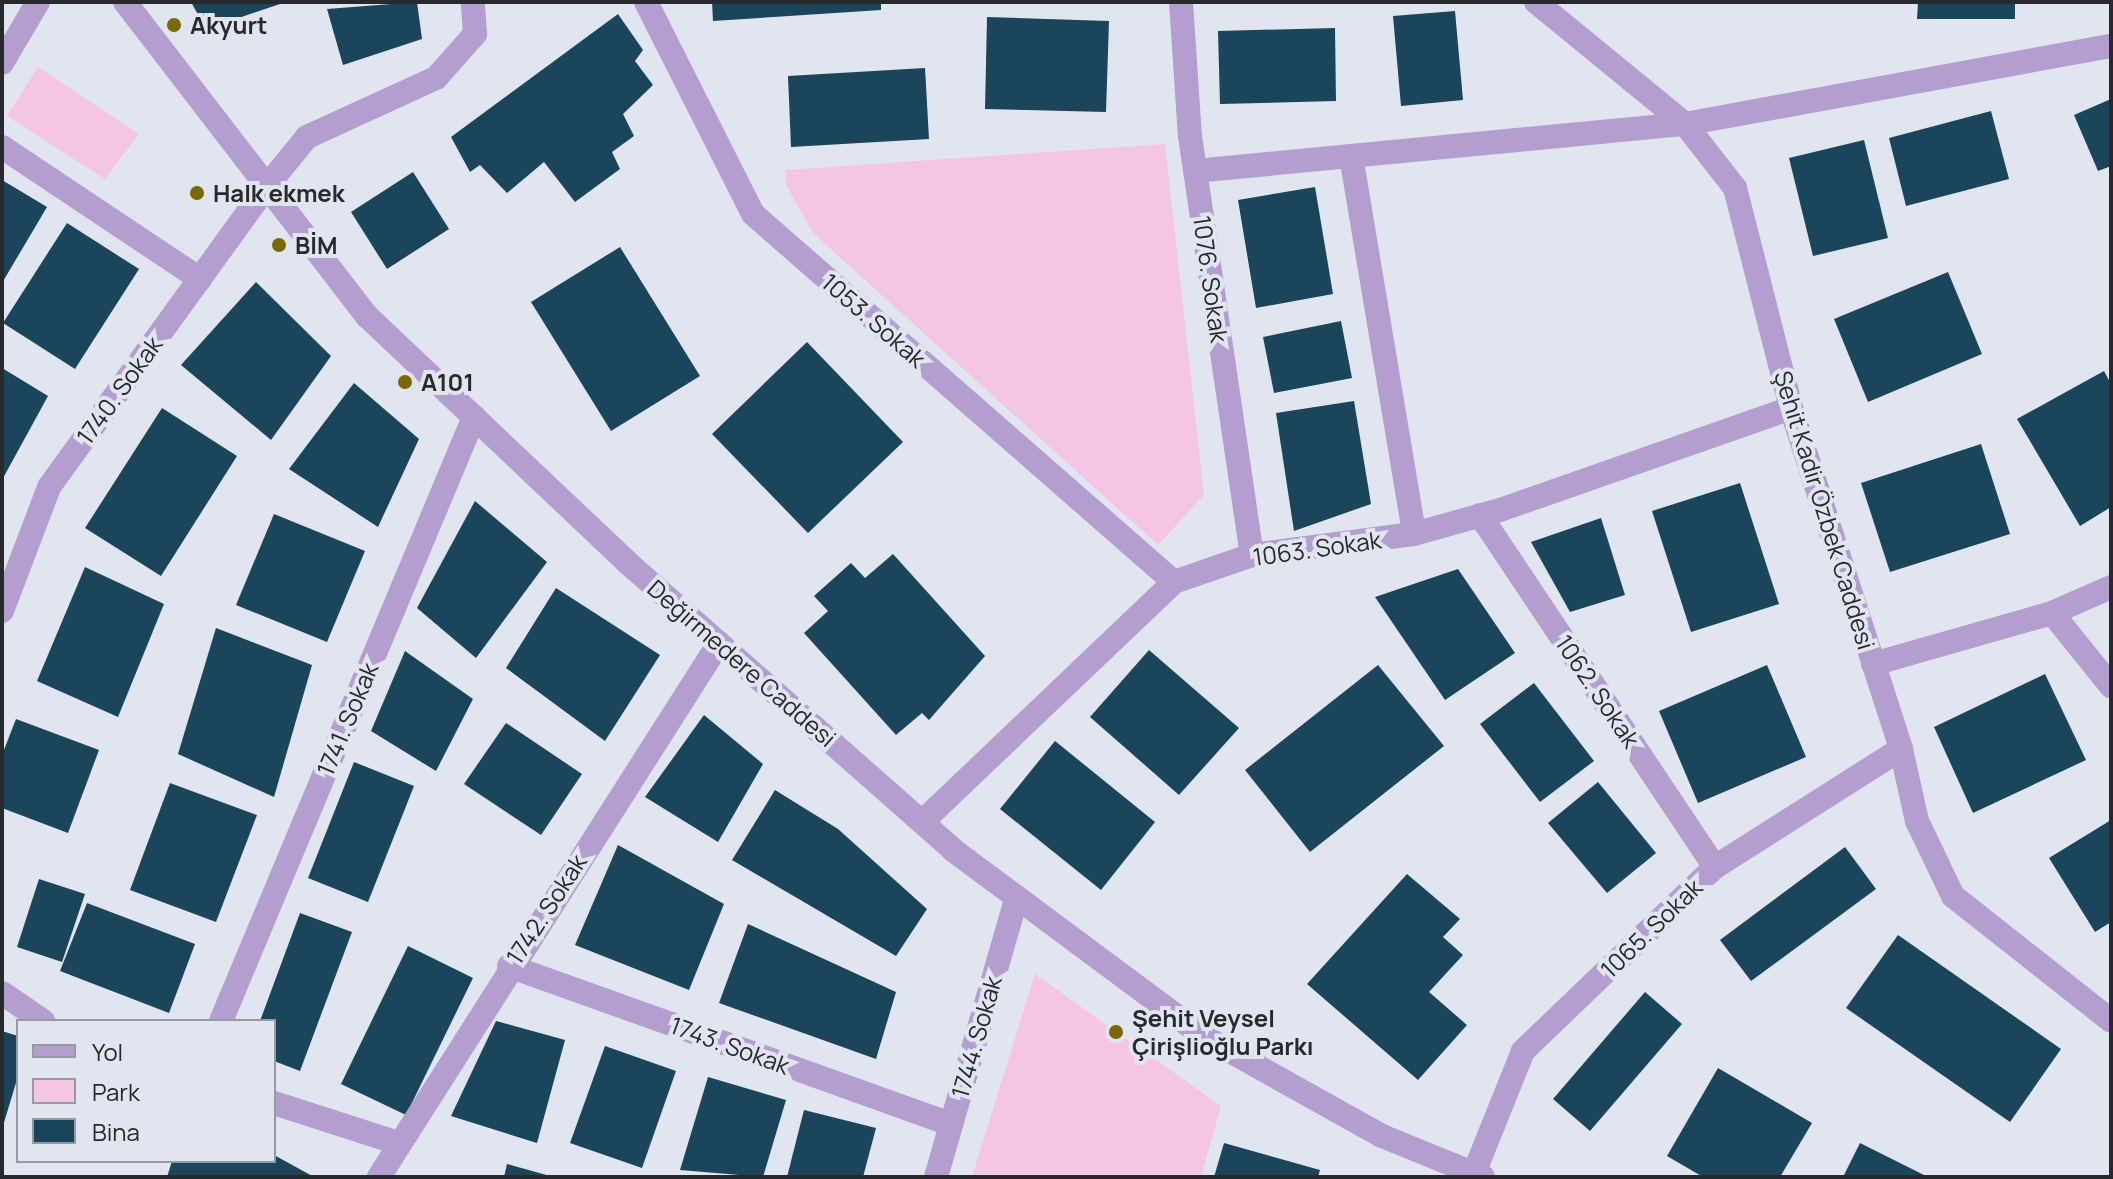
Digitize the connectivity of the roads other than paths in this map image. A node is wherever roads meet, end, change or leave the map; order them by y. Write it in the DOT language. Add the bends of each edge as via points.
graph roads {
  1 [pos="38,2"];
  2 [pos="125,2"];
  3 [pos="473,2"];
  4 [pos="646,2"];
  5 [pos="1181,2"];
  6 [pos="1536,2"];
  7 [pos="2111,46"];
  8 [pos="3,58"];
  9 [pos="1685,124"];
  10 [pos="2,147"];
  11 [pos="1351,156"];
  12 [pos="1195,171"];
  13 [pos="267,186"];
  14 [pos="200,279"];
  15 [pos="1791,408"];
  16 [pos="474,417"];
  17 [pos="1480,515"];
  18 [pos="1414,534"];
  19 [pos="1252,555"];
  20 [pos="1174,582"];
  21 [pos="2111,587"];
  22 [pos="2,611"];
  23 [pos="2052,613"];
  24 [pos="719,643"];
  25 [pos="1873,664"];
  26 [pos="2111,686"];
  27 [pos="1901,749"];
  28 [pos="922,822"];
  29 [pos="1715,867"];
  30 [pos="1017,897"];
  31 [pos="509,966"];
  32 [pos="2,993"];
  33 [pos="40,1019"];
  34 [pos="222,1019"];
  35 [pos="2111,1021"];
  36 [pos="276,1104"];
  37 [pos="951,1124"];
  38 [pos="395,1142"];
  39 [pos="1479,1175"];
  40 [pos="379,1177"];
  41 [pos="936,1177"];
  1 -- 8 [label="street"];
  2 -- 13 [label="street, Değirmedere Caddesi"];
  3 -- 13 [label="street, 1740. Sokak" via="475,34 436,78 307,137"];
  4 -- 20 [label="street, 1053. Sokak" via="753,214"];
  5 -- 12 [label="street, 1076. Sokak"];
  6 -- 9 [label="street, Şehit Kadir Özbek Caddesi"];
  7 -- 9 [label="street"];
  9 -- 11 [label="street"];
  9 -- 15 [label="street, Şehit Kadir Özbek Caddesi" via="1735,188"];
  10 -- 14 [label="street"];
  11 -- 12 [label="street"];
  11 -- 18 [label="street"];
  12 -- 19 [label="street, 1076. Sokak"];
  13 -- 14 [label="street, 1740. Sokak"];
  13 -- 16 [label="street, Değirmedere Caddesi" via="368,317"];
  14 -- 22 [label="street, 1740. Sokak" via="49,487"];
  15 -- 17 [label="street, 1063. Sokak"];
  15 -- 25 [label="street, Şehit Kadir Özbek Caddesi"];
  16 -- 24 [label="street, Değirmedere Caddesi"];
  16 -- 34 [label="street, 1741. Sokak"];
  17 -- 18 [label="street, 1063. Sokak"];
  17 -- 29 [label="street, 1062. Sokak"];
  18 -- 19 [label="street, 1063. Sokak"];
  19 -- 20 [label="street, 1063. Sokak"];
  20 -- 28 [label="street, 1063. Sokak"];
  21 -- 23 [label="street"];
  23 -- 25 [label="street"];
  23 -- 26 [label="street"];
  24 -- 28 [label="street, Değirmedere Caddesi"];
  24 -- 31 [label="street, 1742. Sokak"];
  25 -- 27 [label="street, Şehit Kadir Özbek Caddesi"];
  27 -- 29 [label="street, 1065. Sokak"];
  27 -- 35 [label="street, Şehit Kadir Özbek Caddesi" via="1917,821 1953,896"];
  28 -- 30 [label="street, Değirmedere Caddesi"];
  29 -- 39 [label="street, 1065. Sokak" via="1523,1051"];
  30 -- 37 [label="street, 1744. Sokak"];
  30 -- 39 [label="street, Değirmedere Caddesi" via="1203,1036 1382,1136"];
  31 -- 37 [label="street, 1743. Sokak"];
  31 -- 38 [label="street, 1742. Sokak"];
  32 -- 33 [label="street"];
  36 -- 38 [label="street"];
  37 -- 41 [label="street, 1744. Sokak"];
  38 -- 40 [label="street, 1742. Sokak"];
}
